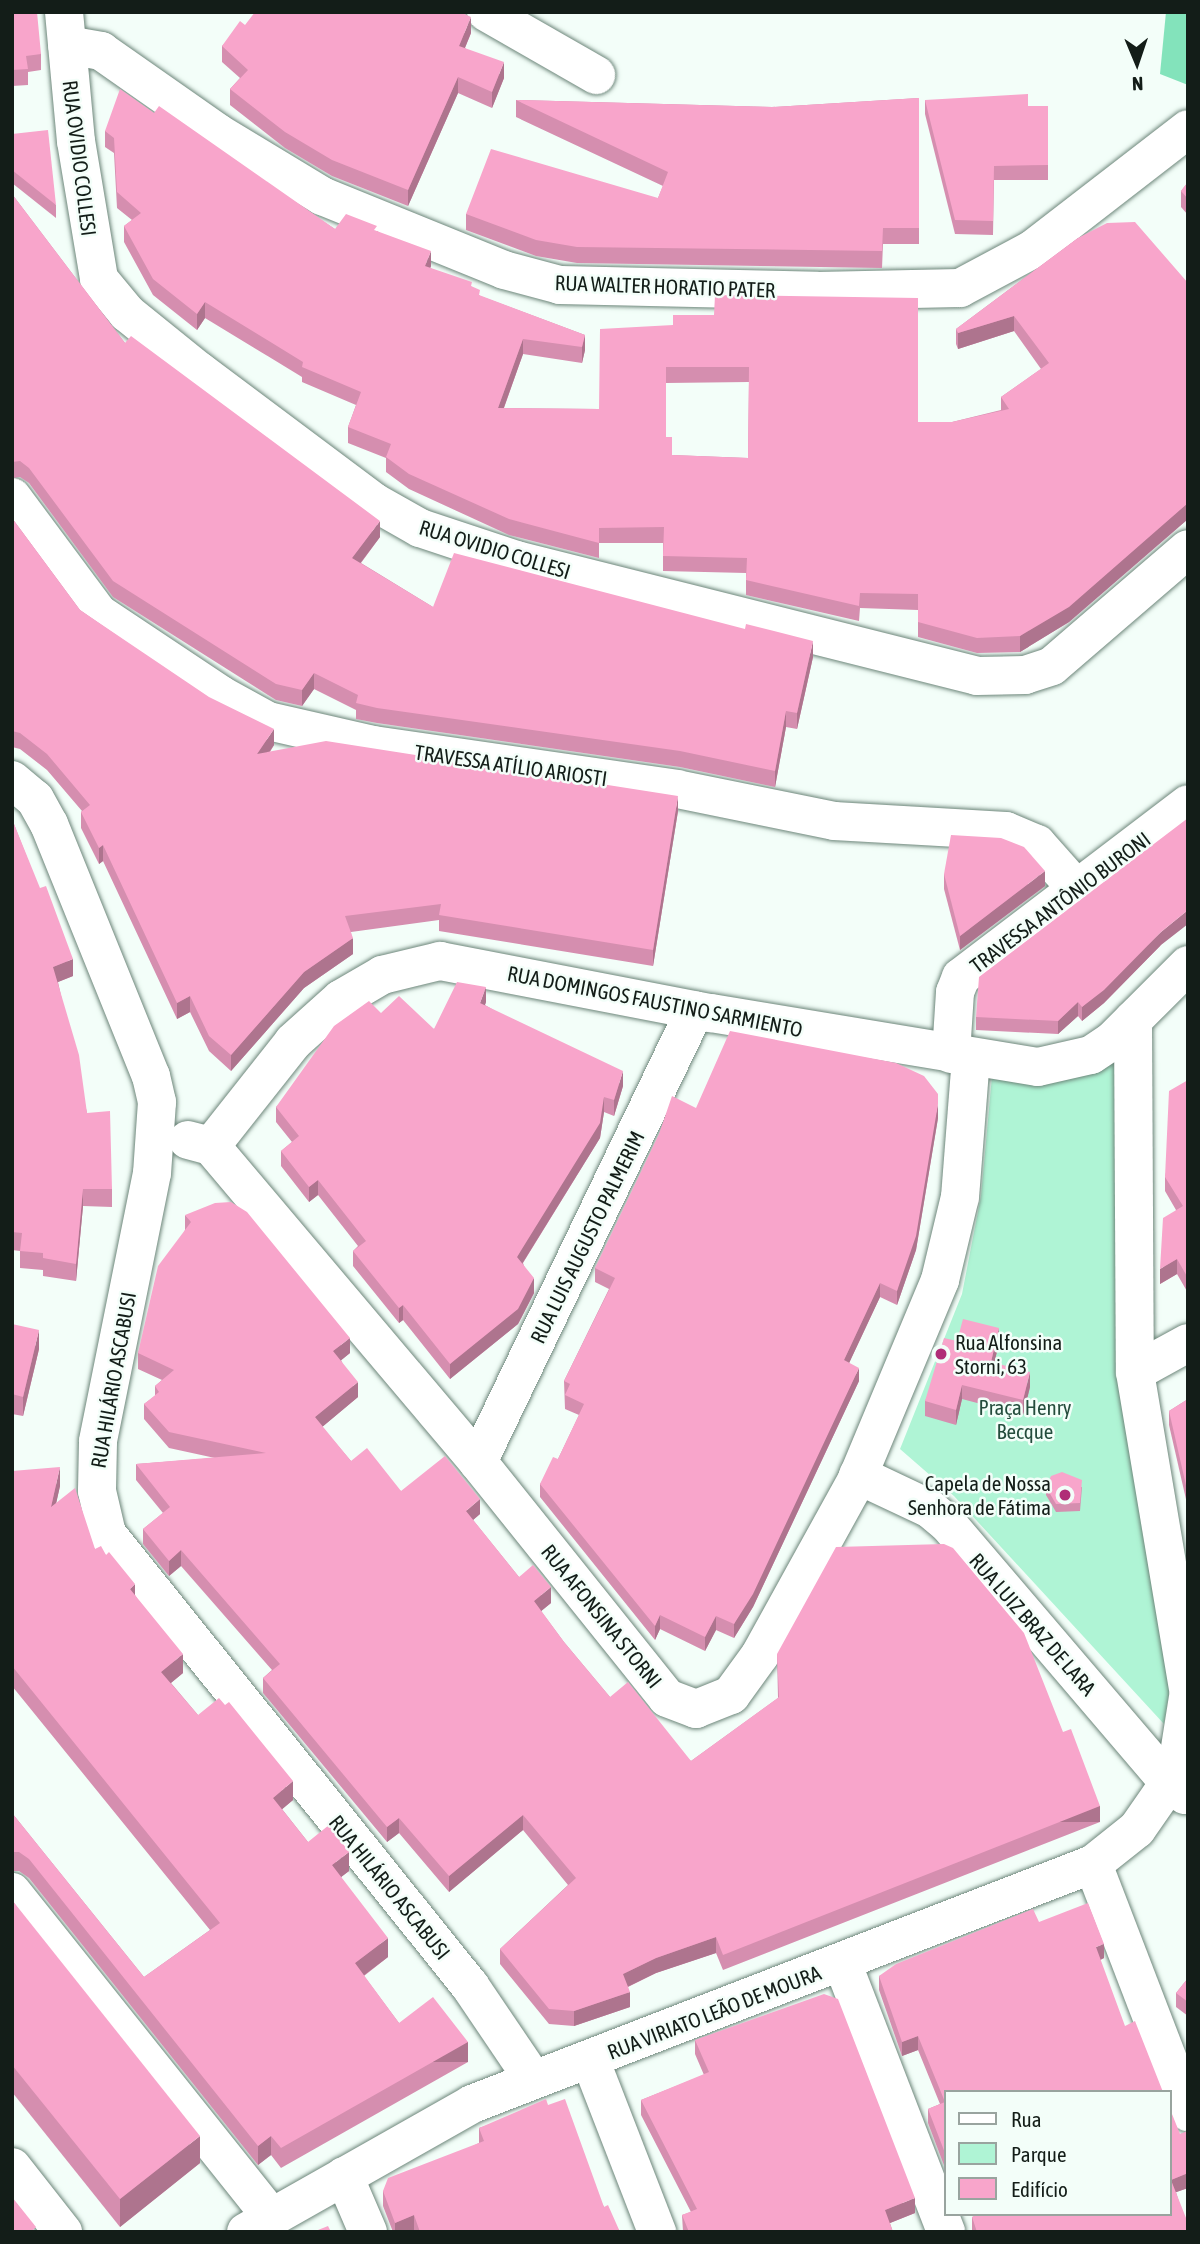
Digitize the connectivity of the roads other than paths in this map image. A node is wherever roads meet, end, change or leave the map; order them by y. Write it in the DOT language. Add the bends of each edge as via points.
graph roads {
  1 [pos="486,12"];
  2 [pos="65,29"];
  3 [pos="596,75"];
  4 [pos="1188,129"];
  5 [pos="12,497"];
  6 [pos="1188,549"];
  7 [pos="12,780"];
  8 [pos="1188,804"];
  9 [pos="1076,888"];
  10 [pos="1188,965"];
  11 [pos="695,1010"];
  12 [pos="1133,1020"];
  13 [pos="961,1056"];
  14 [pos="158,1133"];
  15 [pos="211,1146"];
  16 [pos="1188,1343"];
  17 [pos="1135,1372"];
  18 [pos="478,1462"];
  19 [pos="858,1475"];
  20 [pos="1188,1690"];
  21 [pos="1188,1697"];
  22 [pos="1178,1790"];
  23 [pos="1093,1864"];
  24 [pos="12,1892"];
  25 [pos="842,1962"];
  26 [pos="590,2059"];
  27 [pos="533,2079"];
  28 [pos="1188,2112"];
  29 [pos="12,2166"];
  30 [pos="344,2176"];
  31 [pos="259,2225"];
  32 [pos="63,2232"];
  33 [pos="368,2232"];
  34 [pos="657,2232"];
  35 [pos="946,2232"];
  1 -- 3 [label="street"];
  2 -- 4 [label="street, RUA WALTER HORATIO PATER" via="218,133 322,196 504,270 560,285 817,291 960,288 1033,248"];
  2 -- 6 [label="street, RUA OVIDIO COLLESI" via="76,141 99,279 127,313 199,371 373,502 419,528 516,560 977,676 1025,675 1052,666"];
  5 -- 9 [label="street, TRAVESSA ATÍLIO ARIOSTI" via="98,613 268,721 373,745 677,789 834,821 1006,831 1037,844"];
  7 -- 14 [label="street, RUA HILÁRIO ASCABUSI" via="40,807 79,893 151,1076"];
  8 -- 9 [label="street, TRAVESSA ANTÔNIO BURONI"];
  9 -- 13 [label="street, TRAVESSA ANTÔNIO BURONI" via="961,977 955,992"];
  10 -- 12 [label="street, RUA DOMINGOS FAUSTINO SARMIENTO"];
  11 -- 13 [label="street, RUA DOMINGOS FAUSTINO SARMIENTO"];
  11 -- 15 [label="street, RUA DOMINGOS FAUSTINO SARMIENTO" via="440,961 410,967 362,986 317,1020 293,1042"];
  11 -- 18 [label="street, RUA LUIS AUGUSTO PALMERIM"];
  12 -- 13 [label="street, RUA DOMINGOS FAUSTINO SARMIENTO" via="1091,1055 1038,1067"];
  12 -- 17 [label="street"];
  13 -- 19 [label="street, RUA AFONSINA STORNI" via="960,1197 940,1280"];
  14 -- 15 [label="street"];
  14 -- 27 [label="street, RUA HILÁRIO ASCABUSI" via="98,1442 97,1491 107,1534 470,1986"];
  15 -- 18 [label="street, RUA AFONSINA STORNI"];
  16 -- 17 [label="street"];
  17 -- 20 [label="street"];
  18 -- 19 [label="street, RUA AFONSINA STORNI" via="667,1698 696,1709 731,1695 760,1655"];
  19 -- 22 [label="street, RUA LUIZ BRAZ DE LARA" via="930,1509 947,1524"];
  21 -- 22 [label="street"];
  22 -- 23 [label="street, RUA VIRIATO LEÃO DE MOURA"];
  23 -- 25 [label="street, RUA VIRIATO LEÃO DE MOURA"];
  23 -- 28 [label="street"];
  24 -- 31 [label="street"];
  25 -- 26 [label="street, RUA VIRIATO LEÃO DE MOURA"];
  25 -- 35 [label="street"];
  26 -- 27 [label="street, RUA VIRIATO LEÃO DE MOURA"];
  26 -- 34 [label="street"];
  27 -- 30 [label="street, RUA VIRIATO LEÃO DE MOURA" via="472,2104"];
  29 -- 32 [label="street"];
  30 -- 31 [label="street, RUA VIRIATO LEÃO DE MOURA"];
  30 -- 33 [label="street"];
}
